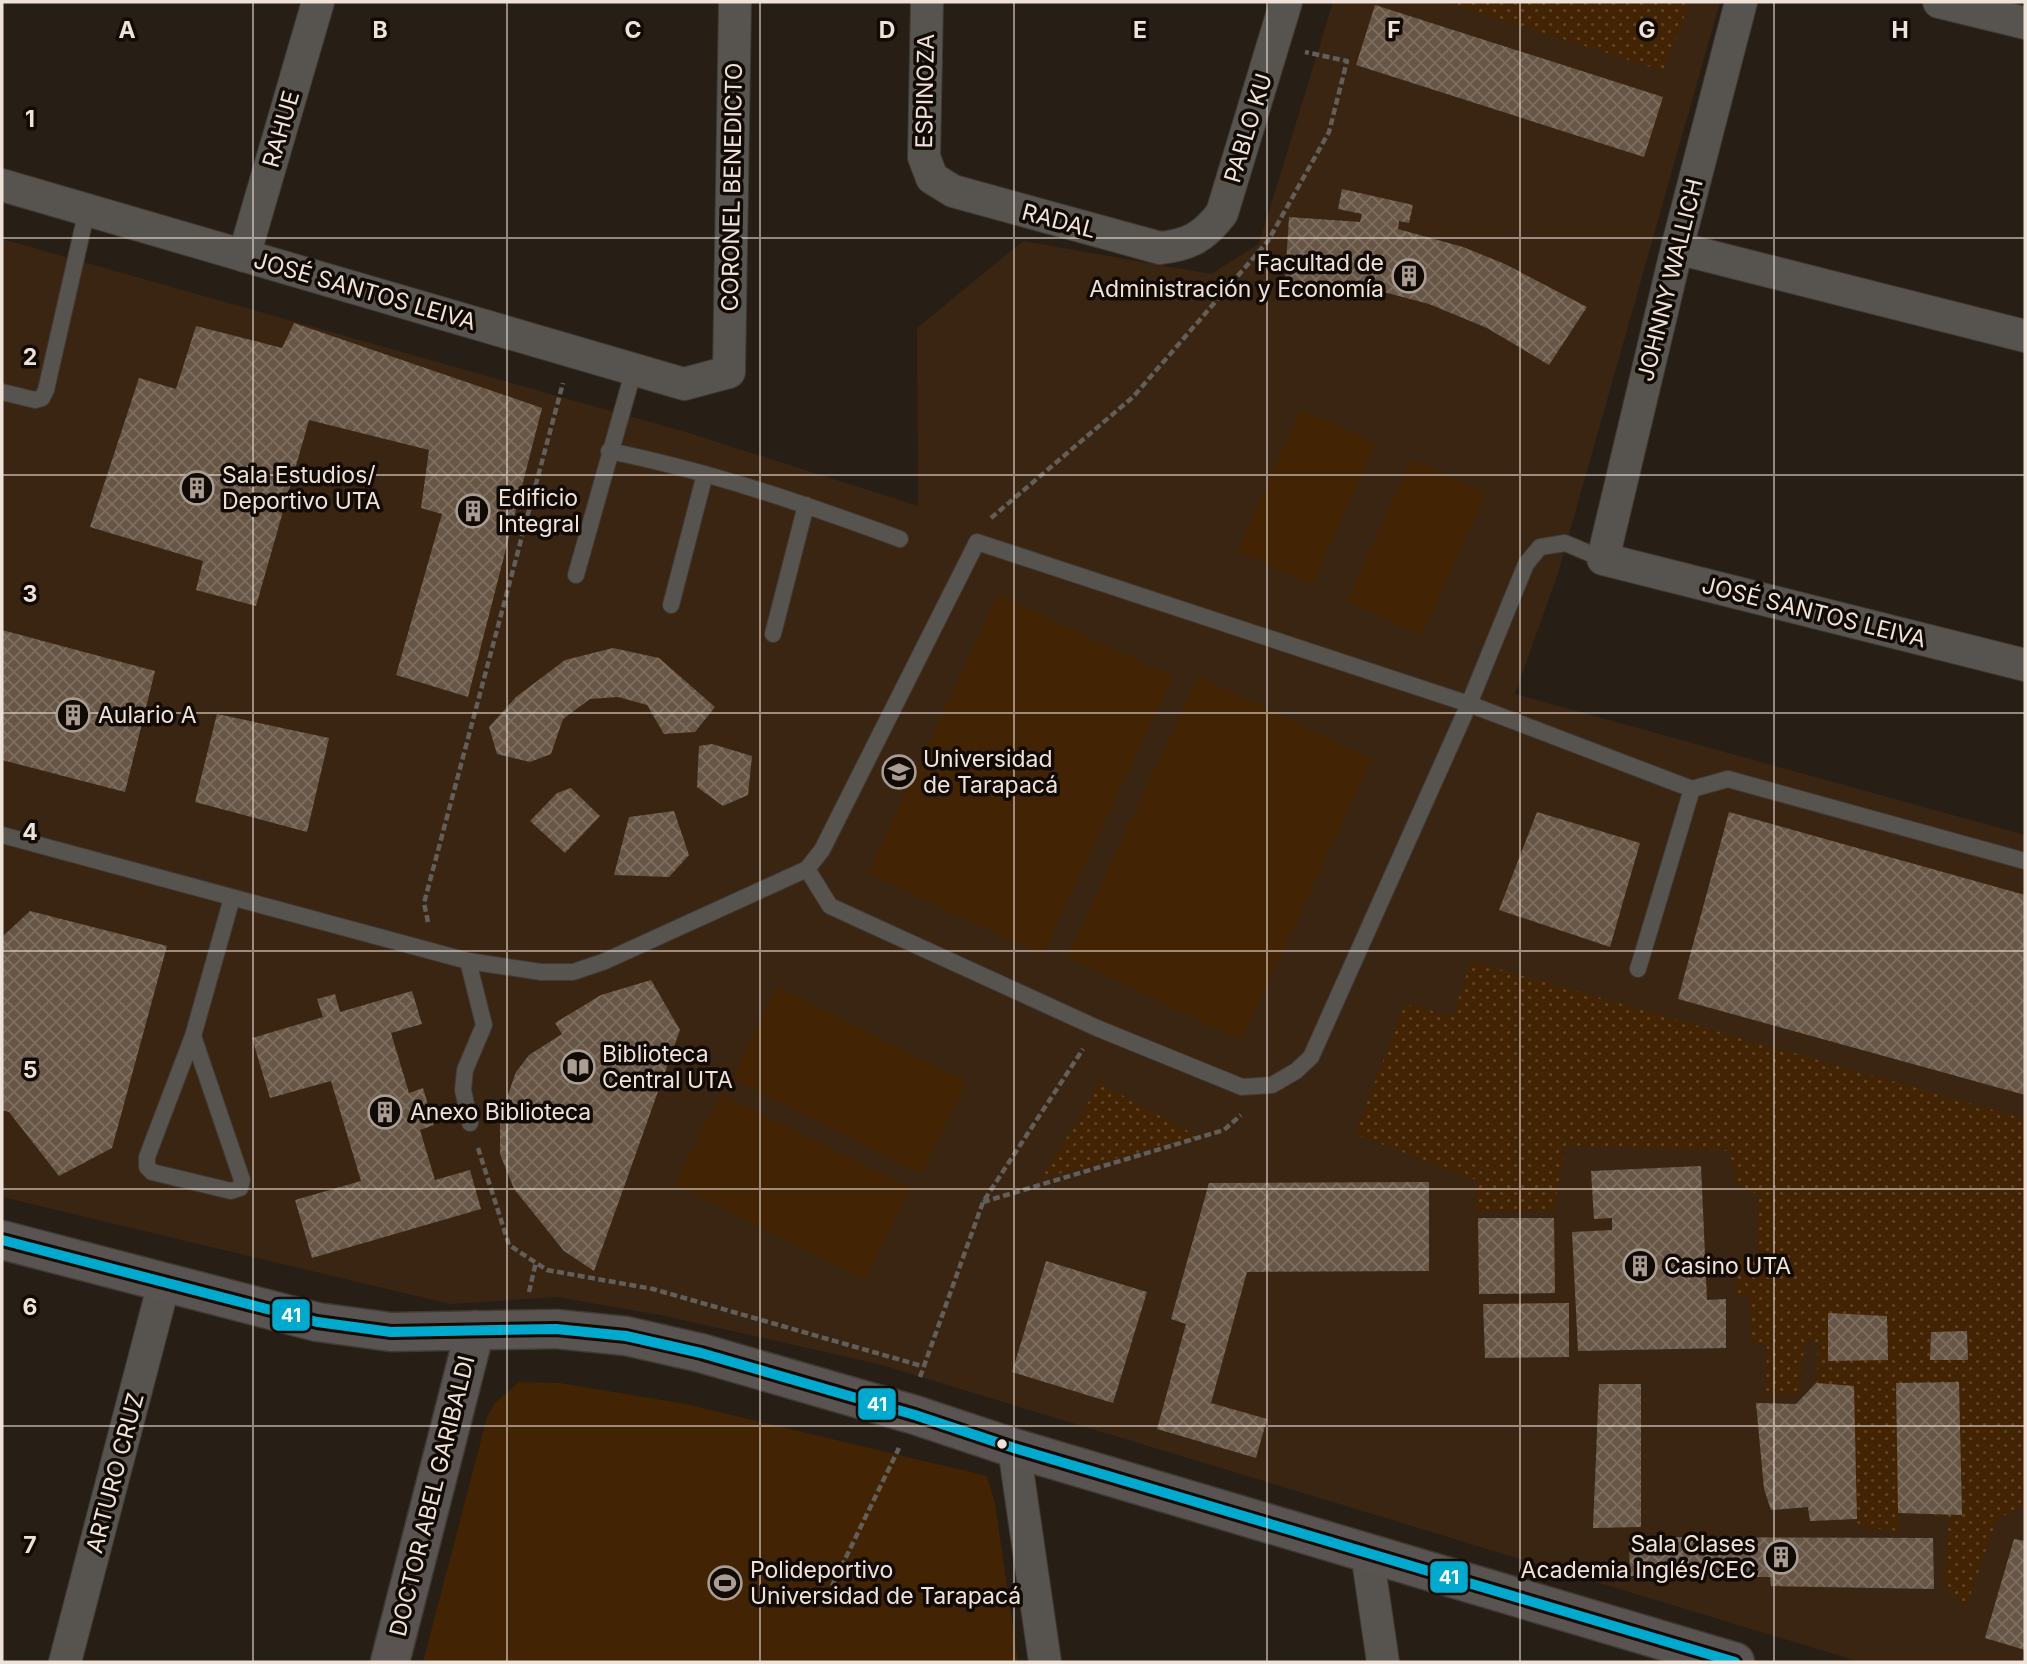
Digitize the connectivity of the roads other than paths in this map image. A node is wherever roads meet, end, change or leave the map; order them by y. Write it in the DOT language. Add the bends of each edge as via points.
graph roads {
  1 [pos="318,2"];
  2 [pos="735,2"];
  3 [pos="927,2"];
  4 [pos="1286,2"];
  5 [pos="1741,2"];
  6 [pos="1938,2"];
  7 [pos="2025,23"];
  8 [pos="932,178"];
  9 [pos="2,185"];
  10 [pos="87,210"];
  11 [pos="1191,243"];
  12 [pos="1677,248"];
  13 [pos="244,256"];
  14 [pos="2025,336"];
  15 [pos="634,369"];
  16 [pos="729,372"];
  17 [pos="2,392"];
  18 [pos="609,451"];
  19 [pos="705,474"];
  20 [pos="806,505"];
  21 [pos="900,539"];
  22 [pos="1603,559"];
  23 [pos="576,575"];
  24 [pos="671,605"];
  25 [pos="773,634"];
  26 [pos="2025,665"];
  27 [pos="1469,704"];
  28 [pos="1692,789"];
  29 [pos="2,835"];
  30 [pos="2025,860"];
  31 [pos="807,869"];
  32 [pos="232,898"];
  33 [pos="468,961"];
  34 [pos="1639,969"];
  35 [pos="193,1036"];
  36 [pos="470,1123"];
  37 [pos="2,1240"];
  38 [pos="164,1283"];
  39 [pos="475,1330"];
  40 [pos="1014,1448"];
  41 [pos="1367,1553"];
  42 [pos="1718,1660"];
  43 [pos="65,1662"];
  44 [pos="390,1662"];
  45 [pos="1045,1662"];
  46 [pos="1383,1662"];
  1 -- 13 [label="street, RAHUE"];
  2 -- 16 [label="street, CORONEL BENEDICTO"];
  3 -- 8 [label="street, ESPINOZA" via="924,157"];
  4 -- 11 [label="street, PABLO KU" via="1222,213"];
  5 -- 12 [label="street, JOHNNY WALLICH"];
  6 -- 7 [label="street"];
  8 -- 11 [label="street, RADAL" via="953,191 1160,248"];
  9 -- 10 [label="street, JOSÉ SANTOS LEIVA"];
  10 -- 13 [label="street, JOSÉ SANTOS LEIVA"];
  10 -- 17 [label="lane" via="46,390 35,400"];
  12 -- 14 [label="street"];
  12 -- 22 [label="street, JOHNNY WALLICH"];
  13 -- 15 [label="street, JOSÉ SANTOS LEIVA"];
  15 -- 16 [label="street, JOSÉ SANTOS LEIVA" via="684,384"];
  15 -- 18 [label="lane"];
  18 -- 19 [label="lane"];
  18 -- 23 [label="lane"];
  19 -- 20 [label="lane"];
  19 -- 24 [label="lane"];
  20 -- 21 [label="lane"];
  20 -- 25 [label="lane"];
  22 -- 26 [label="street, JOSÉ SANTOS LEIVA"];
  22 -- 27 [label="lane" via="1565,543 1540,547 1526,564"];
  27 -- 28 [label="lane"];
  27 -- 31 [label="lane" via="977,542 822,850"];
  27 -- 31 [label="lane" via="1311,1057 1272,1085 1242,1087 1097,1028 830,906"];
  28 -- 30 [label="lane" via="1728,779"];
  28 -- 34 [label="lane"];
  29 -- 32 [label="lane"];
  31 -- 33 [label="lane" via="573,972"];
  32 -- 33 [label="lane"];
  32 -- 35 [label="lane"];
  33 -- 36 [label="lane" via="484,1025 465,1070 463,1090"];
  35 -- 35 [label="lane" via="147,1167 232,1191 240,1188 242,1180"];
  37 -- 38 [label="street"];
  38 -- 39 [label="street" via="354,1328"];
  38 -- 43 [label="street, ARTURO CRUZ"];
  39 -- 40 [label="street" via="556,1329 626,1336 701,1353"];
  39 -- 44 [label="street, DOCTOR ABEL GARIBALDI"];
  40 -- 41 [label="street"];
  40 -- 45 [label="street"];
  41 -- 42 [label="street"];
  41 -- 46 [label="street"];
}
